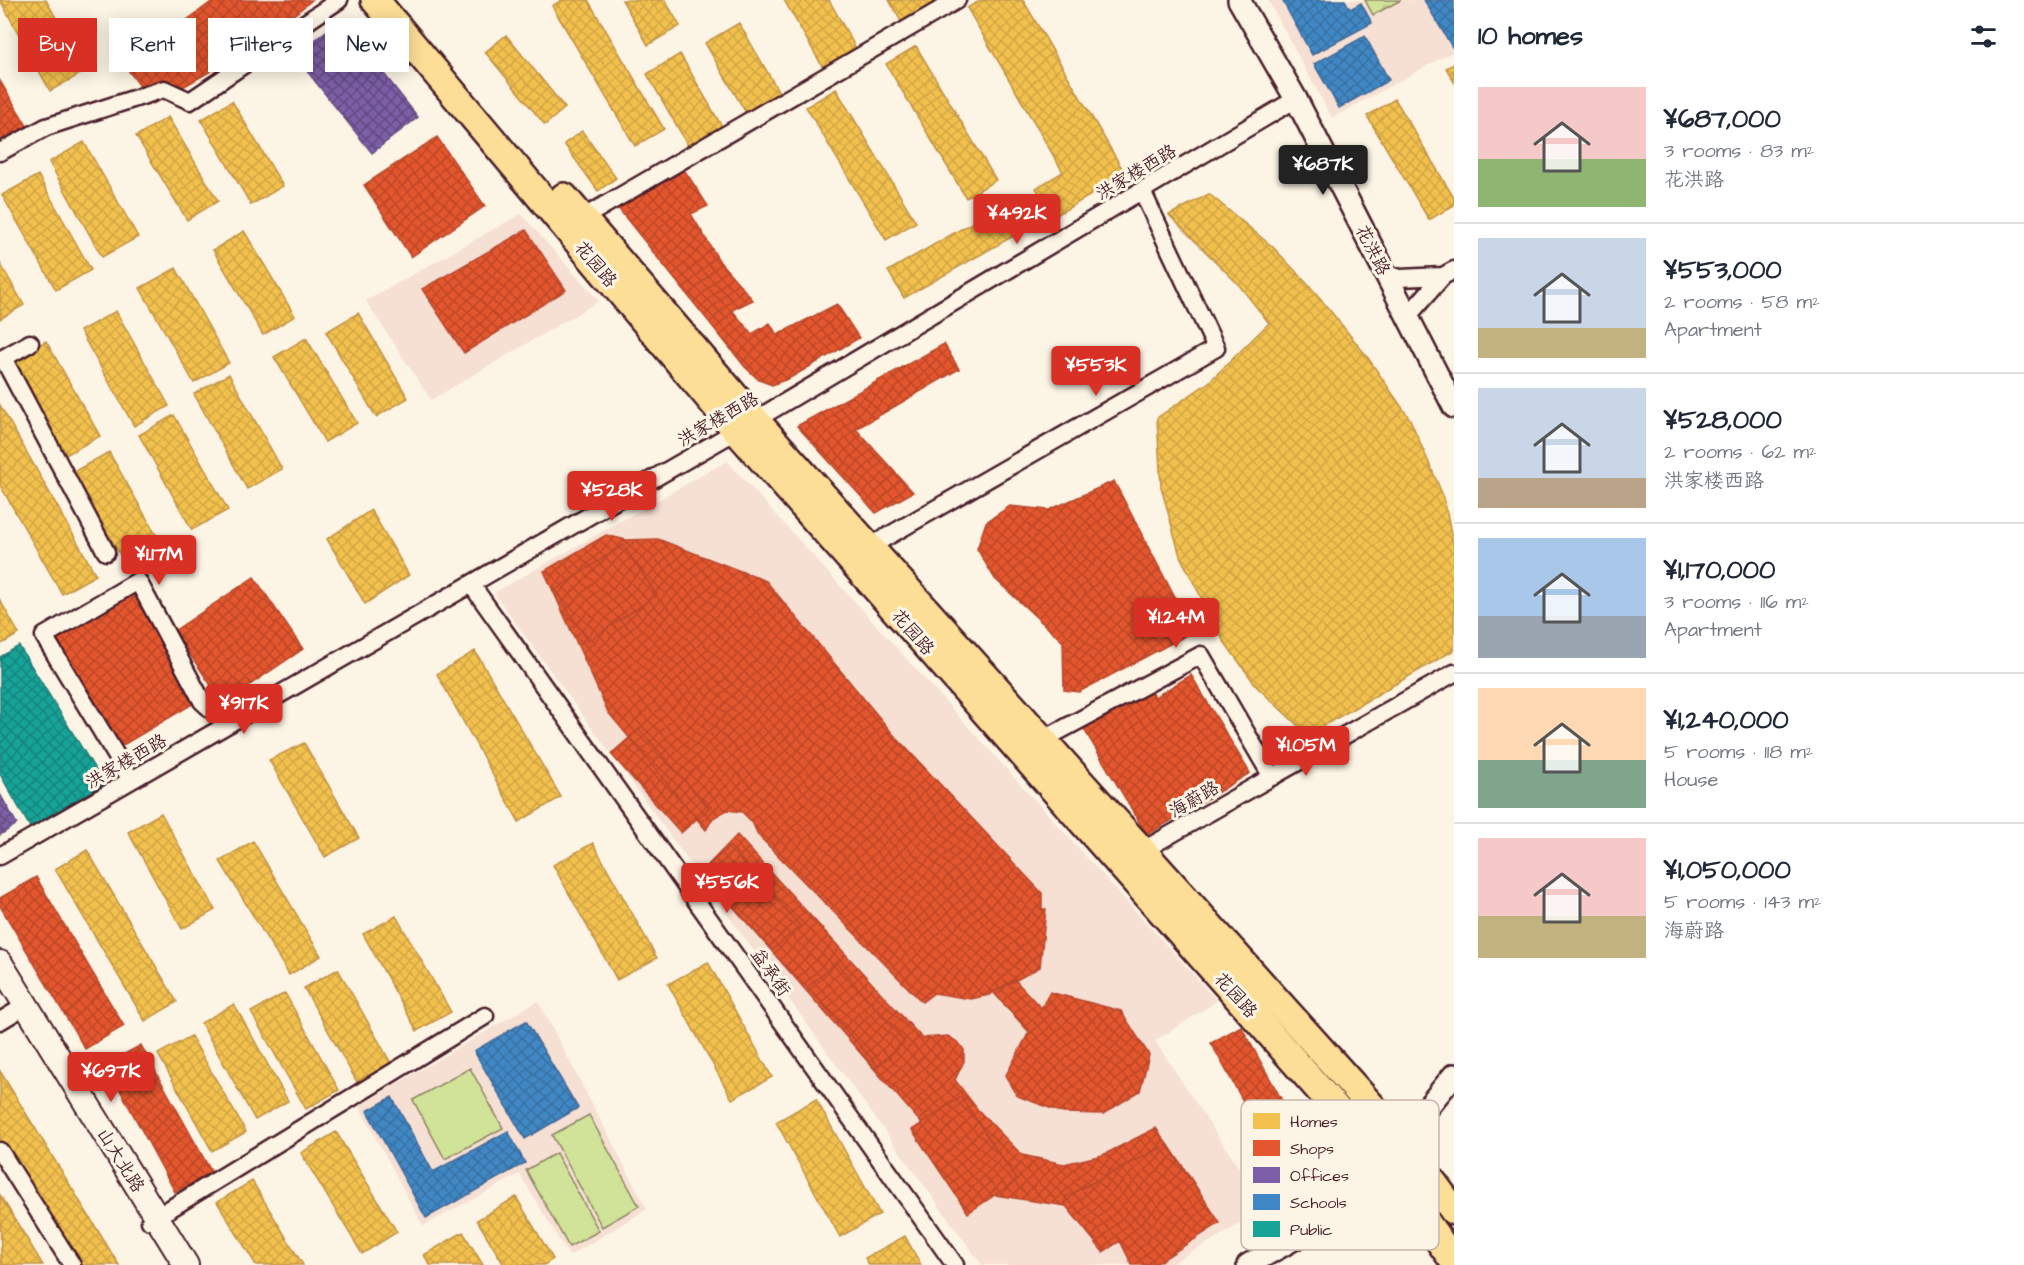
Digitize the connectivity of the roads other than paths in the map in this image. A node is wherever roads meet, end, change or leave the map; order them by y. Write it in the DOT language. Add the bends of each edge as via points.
graph roads {
  1 [pos="339,0"];
  2 [pos="375,0"];
  3 [pos="396,0"];
  4 [pos="957,0"];
  5 [pos="1239,0"];
  6 [pos="1296,99"];
  7 [pos="0,152"];
  8 [pos="1142,191"];
  9 [pos="574,223"];
  10 [pos="1448,273"];
  11 [pos="1385,274"];
  12 [pos="1407,317"];
  13 [pos="30,343"];
  14 [pos="1,359"];
  15 [pos="1454,407"];
  16 [pos="746,426"];
  17 [pos="869,547"];
  18 [pos="106,552"];
  19 [pos="471,584"];
  20 [pos="1454,673"];
  21 [pos="227,724"];
  22 [pos="1031,747"];
  23 [pos="1272,777"];
  24 [pos="131,780"];
  25 [pos="1140,852"];
  26 [pos="0,856"];
  27 [pos="0,963"];
  28 [pos="0,977"];
  29 [pos="10,1015"];
  30 [pos="485,1016"];
  31 [pos="1454,1075"];
  32 [pos="1331,1100"];
  33 [pos="1365,1100"];
  34 [pos="1434,1100"];
  35 [pos="0,1152"];
  36 [pos="1439,1191"];
  37 [pos="1454,1211"];
  38 [pos="153,1220"];
  39 [pos="1439,1240"];
  40 [pos="1274,1250"];
  41 [pos="1454,1261"];
  42 [pos="72,1265"];
  43 [pos="177,1265"];
  44 [pos="186,1265"];
  45 [pos="955,1265"];
  46 [pos="1248,1265"];
  1 -- 7 [label="street" via="190,100 164,89 46,127"];
  2 -- 9 [label="main road, 花园路"];
  3 -- 9 [label="main road, 花园路"];
  4 -- 9 [label="street"];
  5 -- 6 [label="street, 花洪路"];
  6 -- 8 [label="street, 洪家楼西路"];
  6 -- 11 [label="street, 花洪路"];
  8 -- 16 [label="street, 洪家楼西路"];
  8 -- 17 [label="street" via="1216,348"];
  9 -- 16 [label="main road, 花园路"];
  10 -- 11 [label="street" via="1400,278"];
  10 -- 12 [label="street"];
  11 -- 12 [label="street, 花洪路"];
  12 -- 15 [label="street, 花洪路"];
  13 -- 14 [label="street"];
  14 -- 18 [label="street"];
  16 -- 17 [label="main road, 花园路"];
  16 -- 19 [label="street, 洪家楼西路"];
  16 -- 22 [label="main road, 花园路"];
  17 -- 22 [label="main road, 花园路"];
  19 -- 21 [label="street, 洪家楼西路"];
  19 -- 45 [label="street, 益承街"];
  20 -- 23 [label="street, 海蔚路"];
  21 -- 24 [label="street, 洪家楼西路"];
  21 -- 24 [label="street" via="202,701 138,581 44,636"];
  22 -- 23 [label="street" via="1201,655"];
  22 -- 25 [label="main road, 花园路"];
  22 -- 32 [label="main road, 花园路"];
  23 -- 25 [label="street, 海蔚路"];
  24 -- 26 [label="street, 洪家楼西路"];
  25 -- 33 [label="main road, 花园路"];
  27 -- 38 [label="main road, 山大北路"];
  28 -- 29 [label="main road, 山大北路"];
  29 -- 38 [label="main road, 山大北路"];
  30 -- 38 [label="street"];
  31 -- 34 [label="street"];
  35 -- 42 [label="street"];
  36 -- 37 [label="main road, 花园路"];
  38 -- 43 [label="main road, 山大北路"];
  38 -- 44 [label="main road, 山大北路"];
  39 -- 41 [label="main road, 花园路"];
  40 -- 46 [label="street"];
}
